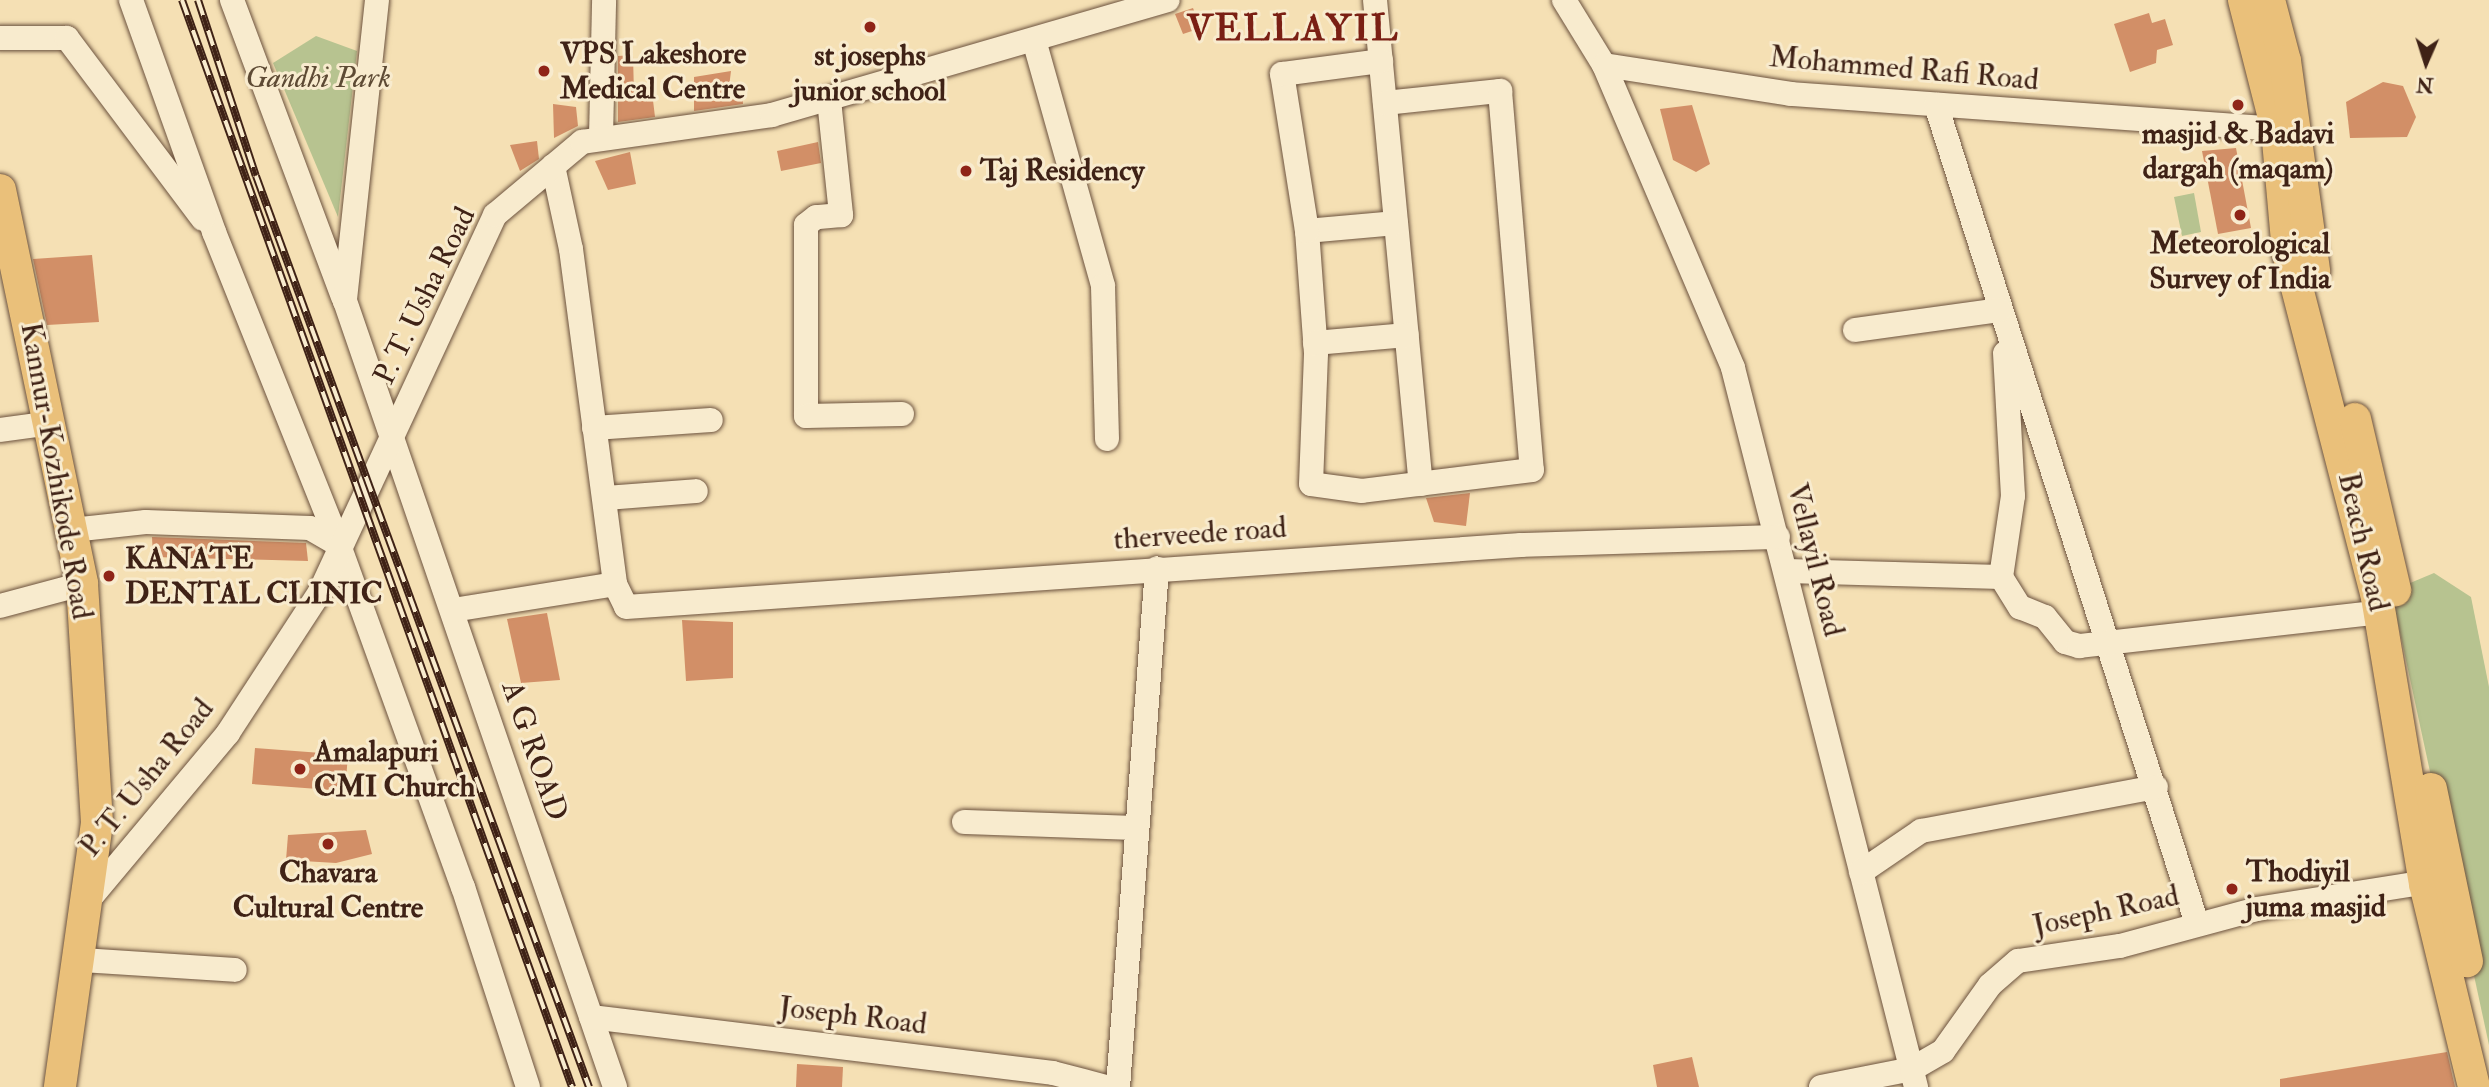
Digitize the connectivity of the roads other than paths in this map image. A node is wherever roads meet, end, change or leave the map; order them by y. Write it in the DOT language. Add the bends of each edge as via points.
graph roads {
  1 [pos="131,0"];
  2 [pos="232,0"];
  3 [pos="377,0"];
  4 [pos="604,0"];
  5 [pos="1168,0"];
  6 [pos="1375,0"];
  7 [pos="1564,0"];
  8 [pos="2244,0"];
  9 [pos="2269,0"];
  10 [pos="0,38"];
  11 [pos="1034,40"];
  12 [pos="1381,61"];
  13 [pos="1604,65"];
  14 [pos="829,100"];
  15 [pos="1385,103"];
  16 [pos="1936,105"];
  17 [pos="2277,129"];
  18 [pos="601,137"];
  19 [pos="553,166"];
  20 [pos="0,190"];
  21 [pos="1396,223"];
  22 [pos="1307,231"];
  23 [pos="214,232"];
  24 [pos="345,301"];
  25 [pos="2002,315"];
  26 [pos="1854,330"];
  27 [pos="1407,335"];
  28 [pos="1315,343"];
  29 [pos="902,414"];
  30 [pos="711,420"];
  31 [pos="52,423"];
  32 [pos="594,428"];
  33 [pos="0,430"];
  34 [pos="393,435"];
  35 [pos="1107,439"];
  36 [pos="1421,484"];
  37 [pos="696,491"];
  38 [pos="607,498"];
  39 [pos="72,530"];
  40 [pos="1778,537"];
  41 [pos="339,545"];
  42 [pos="1157,568"];
  43 [pos="1787,571"];
  44 [pos="2001,577"];
  45 [pos="82,584"];
  46 [pos="621,596"];
  47 [pos="0,606"];
  48 [pos="453,610"];
  49 [pos="2380,612"];
  50 [pos="2113,642"];
  51 [pos="2156,787"];
  52 [pos="964,822"];
  53 [pos="1138,828"];
  54 [pos="1861,872"];
  55 [pos="2438,881"];
  56 [pos="91,897"];
  57 [pos="2197,923"];
  58 [pos="82,960"];
  59 [pos="235,970"];
  60 [pos="591,1017"];
  61 [pos="2489,1070"];
  62 [pos="1914,1078"];
  63 [pos="1097,1086"];
  64 [pos="60,1087"];
  65 [pos="528,1087"];
  66 [pos="615,1087"];
  67 [pos="1118,1087"];
  68 [pos="1821,1087"];
  69 [pos="2474,1087"];
  1 -- 23 [label="street"];
  2 -- 24 [label="street, A G ROAD"];
  3 -- 24 [label="street"];
  4 -- 18 [label="street"];
  5 -- 11 [label="street, P. T. Usha Road"];
  6 -- 12 [label="street"];
  7 -- 13 [label="street"];
  8 -- 17 [label="main road, Beach Road"];
  9 -- 55 [label="main road, Beach Road" via="2285,61 2309,250 2364,449"];
  10 -- 23 [label="street" via="67,38"];
  11 -- 14 [label="street, P. T. Usha Road"];
  11 -- 35 [label="street" via="1104,286"];
  12 -- 15 [label="street"];
  12 -- 22 [label="street" via="1282,74"];
  13 -- 16 [label="street, Mohammed Rafi Road" via="1791,94"];
  13 -- 40 [label="street, Vellayil Road" via="1733,368"];
  14 -- 18 [label="street, P. T. Usha Road" via="772,115"];
  14 -- 29 [label="street" via="841,215 816,217 806,225 806,416"];
  15 -- 21 [label="street"];
  15 -- 36 [label="street" via="1500,91 1532,470"];
  16 -- 17 [label="street, Mohammed Rafi Road"];
  16 -- 25 [label="street"];
  17 -- 49 [label="main road, Beach Road" via="2288,253"];
  18 -- 19 [label="street, P. T. Usha Road" via="582,142"];
  19 -- 32 [label="street" via="571,249"];
  19 -- 34 [label="street, P. T. Usha Road" via="495,215"];
  20 -- 31 [label="main road, Kannur-Kozhikode Road"];
  21 -- 22 [label="street"];
  21 -- 27 [label="street"];
  22 -- 28 [label="street"];
  23 -- 41 [label="street"];
  24 -- 34 [label="street, A G ROAD"];
  25 -- 26 [label="street"];
  25 -- 44 [label="street" via="2013,496"];
  25 -- 50 [label="street"];
  27 -- 28 [label="street"];
  27 -- 36 [label="street"];
  28 -- 36 [label="street" via="1311,484 1362,491"];
  30 -- 32 [label="street"];
  31 -- 33 [label="street"];
  31 -- 39 [label="main road, Kannur-Kozhikode Road"];
  32 -- 38 [label="street"];
  34 -- 41 [label="street, P. T. Usha Road"];
  34 -- 48 [label="street, A G ROAD"];
  37 -- 38 [label="street"];
  38 -- 46 [label="street"];
  39 -- 41 [label="street" via="146,522 310,528"];
  39 -- 45 [label="main road, Kannur-Kozhikode Road"];
  40 -- 42 [label="street, therveede road"];
  40 -- 43 [label="street, Vellayil Road"];
  41 -- 56 [label="street, P. T. Usha Road" via="320,592 228,733"];
  41 -- 65 [label="street" via="463,887"];
  42 -- 46 [label="street, therveede road"];
  42 -- 53 [label="street"];
  43 -- 44 [label="street"];
  43 -- 54 [label="street, Vellayil Road"];
  44 -- 50 [label="street" via="2020,607 2045,617 2065,642"];
  45 -- 47 [label="street"];
  45 -- 56 [label="main road, Kannur-Kozhikode Road" via="97,822"];
  46 -- 48 [label="street, therveede road"];
  48 -- 60 [label="street, A G ROAD"];
  49 -- 50 [label="street"];
  49 -- 55 [label="main road, Beach Road"];
  50 -- 51 [label="street"];
  51 -- 54 [label="street" via="1921,831"];
  51 -- 57 [label="street"];
  52 -- 53 [label="street"];
  53 -- 67 [label="street"];
  54 -- 62 [label="street, Vellayil Road"];
  55 -- 57 [label="street, Joseph Road" via="2378,886"];
  55 -- 61 [label="main road, Beach Road"];
  55 -- 69 [label="main road, Beach Road"];
  56 -- 58 [label="main road, Kannur-Kozhikode Road"];
  57 -- 62 [label="street, Joseph Road" via="2106,949 2018,961 1990,985 1971,1020"];
  58 -- 59 [label="street"];
  58 -- 64 [label="main road, Kannur-Kozhikode Road"];
  60 -- 63 [label="street, Joseph Road" via="1053,1073"];
  60 -- 66 [label="street, A G ROAD"];
  62 -- 68 [label="street, Joseph Road"];
}
